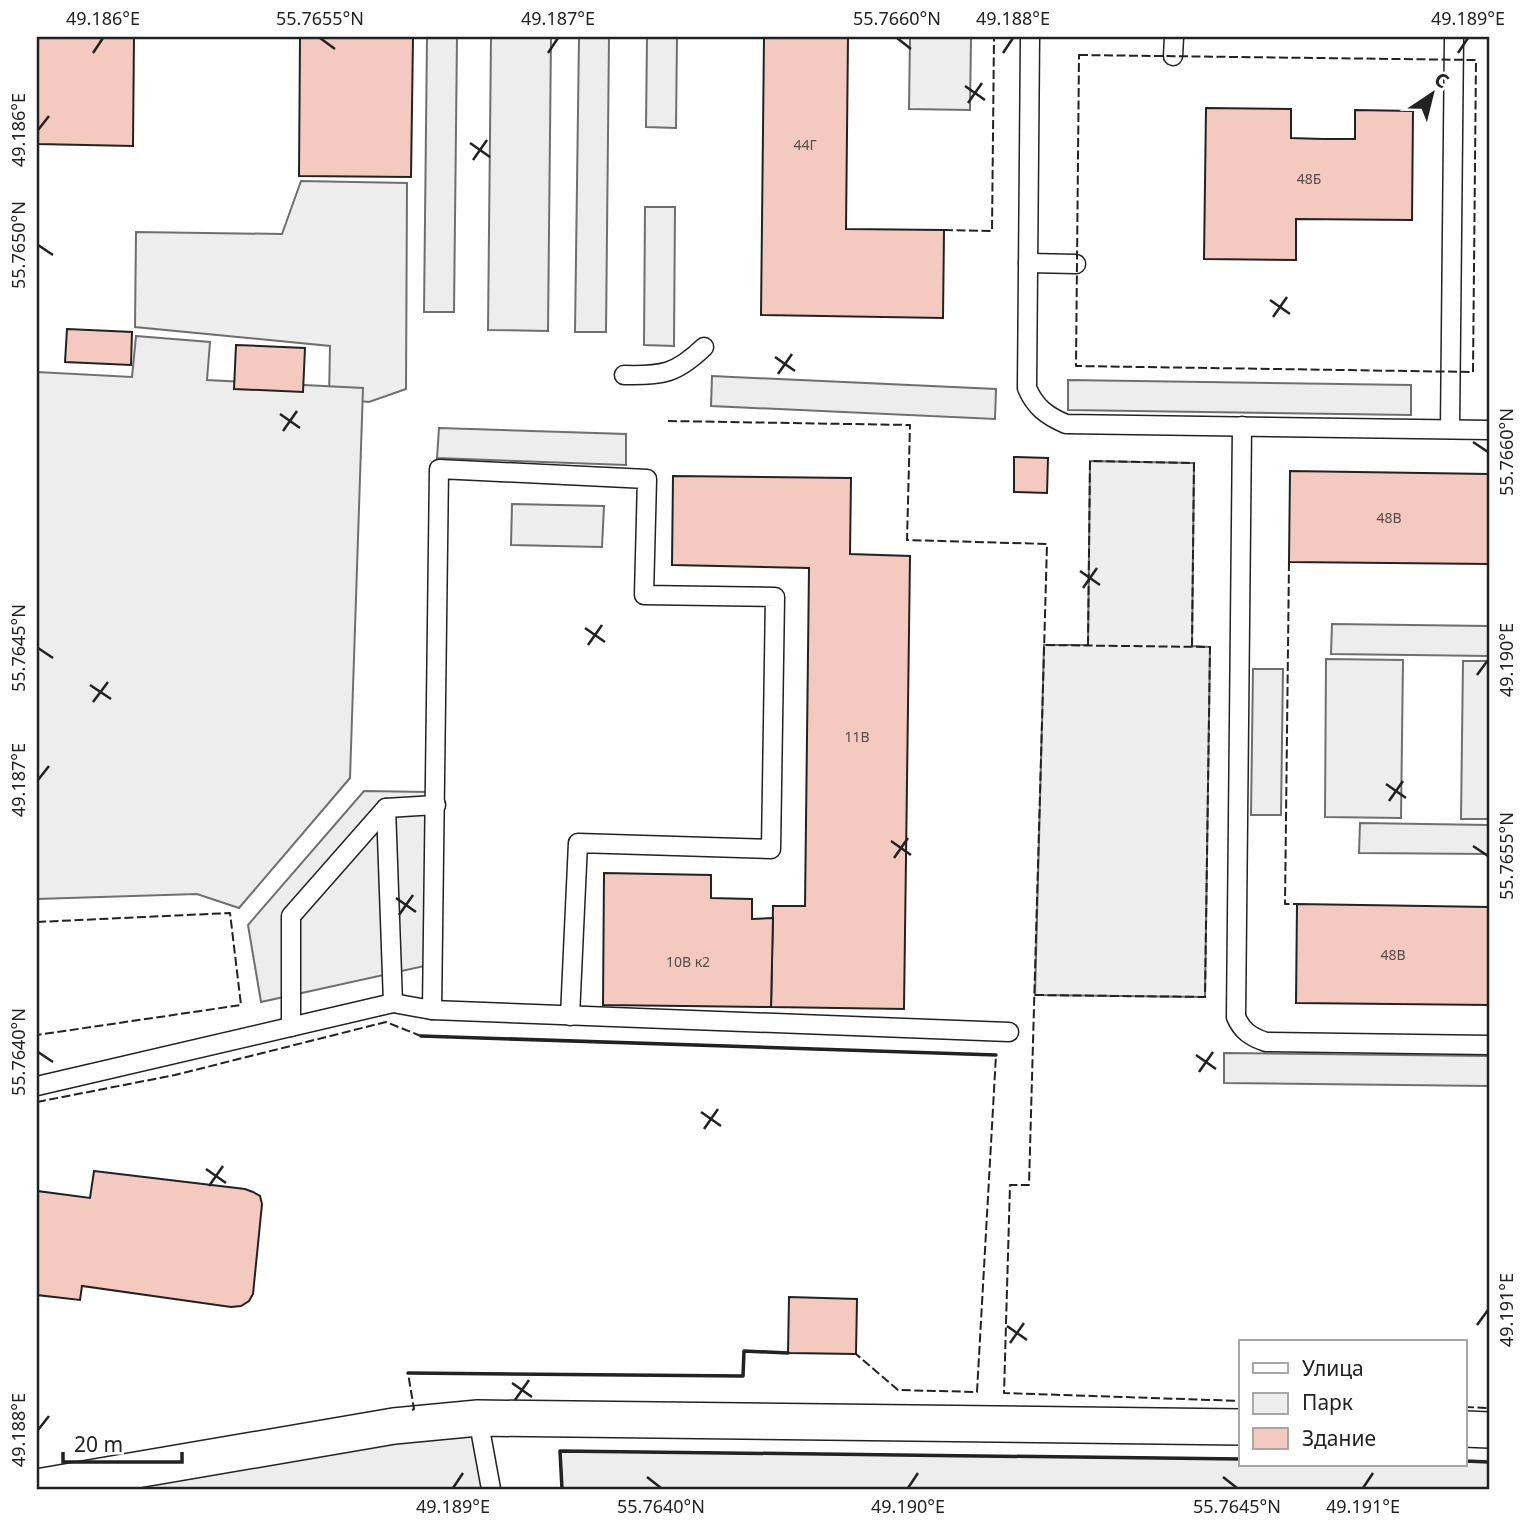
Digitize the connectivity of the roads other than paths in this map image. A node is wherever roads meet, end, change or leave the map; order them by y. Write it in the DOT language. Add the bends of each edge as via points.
graph roads {
  1 [pos="1030,37"];
  2 [pos="1174,37"];
  3 [pos="1454,37"];
  4 [pos="1173,56"];
  5 [pos="1028,263"];
  6 [pos="1076,264"];
  7 [pos="704,347"];
  8 [pos="624,375"];
  9 [pos="1242,426"];
  10 [pos="1450,429"];
  11 [pos="1489,429"];
  12 [pos="436,805"];
  13 [pos="386,808"];
  14 [pos="393,1003"];
  15 [pos="432,1010"];
  16 [pos="570,1016"];
  17 [pos="290,1027"];
  18 [pos="1009,1032"];
  19 [pos="1489,1045"];
  20 [pos="37,1086"];
  21 [pos="478,1418"];
  22 [pos="1239,1427"];
  23 [pos="1466,1429"];
  24 [pos="1489,1430"];
  25 [pos="37,1487"];
  26 [pos="491,1489"];
  1 -- 5 [label="lane"];
  2 -- 4 [label="lane"];
  3 -- 10 [label="lane"];
  5 -- 6 [label="lane"];
  5 -- 9 [label="lane" via="1027,388 1051,417 1066,424"];
  7 -- 8 [label="lane" via="668,372"];
  9 -- 10 [label="lane"];
  9 -- 19 [label="lane" via="1236,1017 1247,1034 1266,1042"];
  10 -- 11 [label="lane"];
  12 -- 13 [label="lane"];
  12 -- 15 [label="lane"];
  12 -- 16 [label="lane" via="439,469 647,479 644,595 775,597 771,849 578,843"];
  13 -- 14 [label="lane"];
  13 -- 17 [label="lane" via="291,916"];
  14 -- 15 [label="lane"];
  14 -- 17 [label="lane"];
  15 -- 16 [label="lane"];
  16 -- 18 [label="lane"];
  17 -- 20 [label="lane"];
  21 -- 22 [label="street"];
  21 -- 25 [label="street" via="394,1426"];
  21 -- 26 [label="lane"];
  23 -- 24 [label="street"];
}
